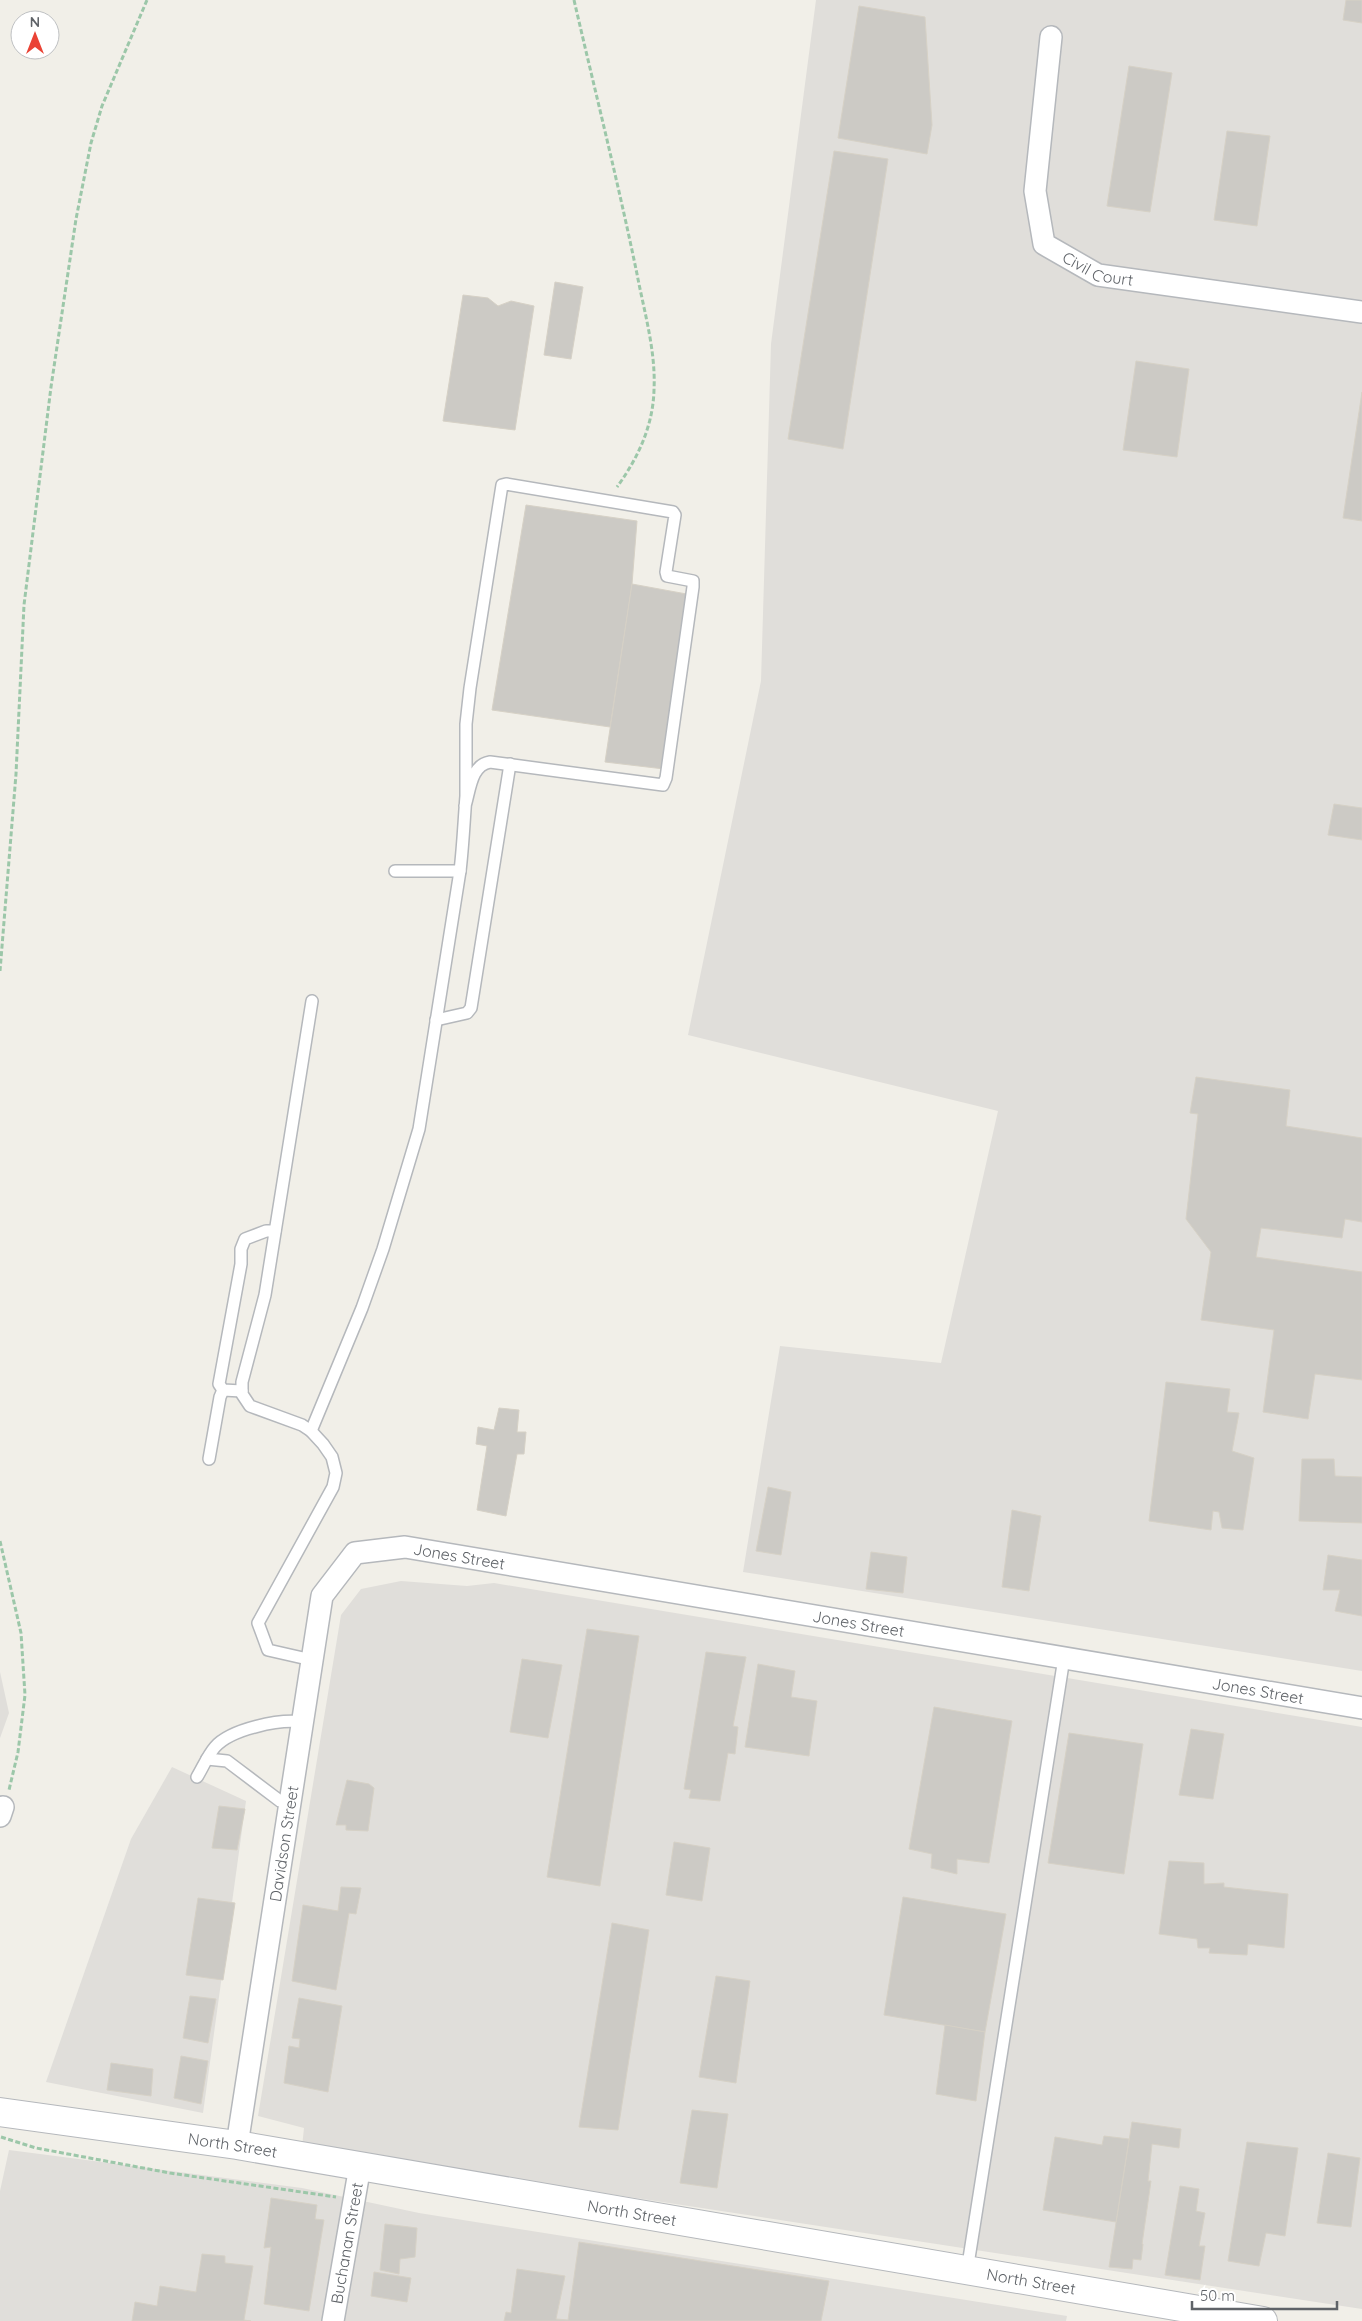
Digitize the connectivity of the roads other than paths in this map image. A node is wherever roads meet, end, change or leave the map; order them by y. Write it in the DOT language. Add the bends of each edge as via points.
graph roads {
  1 [pos="1051,37"];
  2 [pos="1362,312"];
  3 [pos="510,764"];
  4 [pos="465,806"];
  5 [pos="394,871"];
  6 [pos="460,871"];
  7 [pos="312,1001"];
  8 [pos="436,1020"];
  9 [pos="276,1232"];
  10 [pos="223,1390"];
  11 [pos="242,1391"];
  12 [pos="311,1431"];
  13 [pos="209,1460"];
  14 [pos="355,1553"];
  15 [pos="1064,1658"];
  16 [pos="312,1660"];
  17 [pos="1362,1708"];
  18 [pos="302,1722"];
  19 [pos="207,1759"];
  20 [pos="197,1777"];
  21 [pos="290,1805"];
  22 [pos="0,2112"];
  23 [pos="237,2145"];
  24 [pos="360,2166"];
  25 [pos="967,2271"];
  26 [pos="1214,2317"];
  27 [pos="333,2321"];
  28 [pos="1263,2321"];
  1 -- 2 [label="street, Civil Court" via="1035,190 1044,244 1098,275"];
  3 -- 4 [label="lane" via="482,763 477,768"];
  3 -- 4 [label="lane" via="663,785 693,581 667,576 673,512 502,485 470,688"];
  3 -- 8 [label="lane" via="471,1008"];
  4 -- 6 [label="lane"];
  5 -- 6 [label="lane"];
  6 -- 8 [label="lane"];
  7 -- 9 [label="lane"];
  8 -- 12 [label="lane" via="419,1129 396,1210 362,1308"];
  9 -- 10 [label="lane" via="266,1231 245,1239 220,1374 219,1384"];
  9 -- 11 [label="lane" via="266,1295"];
  10 -- 11 [label="lane"];
  10 -- 13 [label="lane"];
  11 -- 12 [label="lane" via="250,1406"];
  12 -- 16 [label="lane" via="332,1457 336,1473 333,1487 258,1623 268,1650"];
  14 -- 15 [label="street, Jones Street" via="405,1547"];
  14 -- 16 [label="street, Davidson Street" via="322,1596"];
  15 -- 17 [label="street, Jones Street"];
  15 -- 25 [label="lane"];
  16 -- 18 [label="street, Davidson Street"];
  18 -- 19 [label="lane" via="267,1724 237,1733 216,1746"];
  18 -- 21 [label="street, Davidson Street"];
  19 -- 20 [label="lane"];
  19 -- 21 [label="lane" via="227,1761"];
  21 -- 23 [label="street, Davidson Street"];
  22 -- 23 [label="street, North Street"];
  23 -- 24 [label="street, North Street"];
  24 -- 25 [label="street, North Street"];
  24 -- 27 [label="street, Buchanan Street"];
  25 -- 26 [label="street, North Street"];
  26 -- 28 [label="street, North Street"];
}
